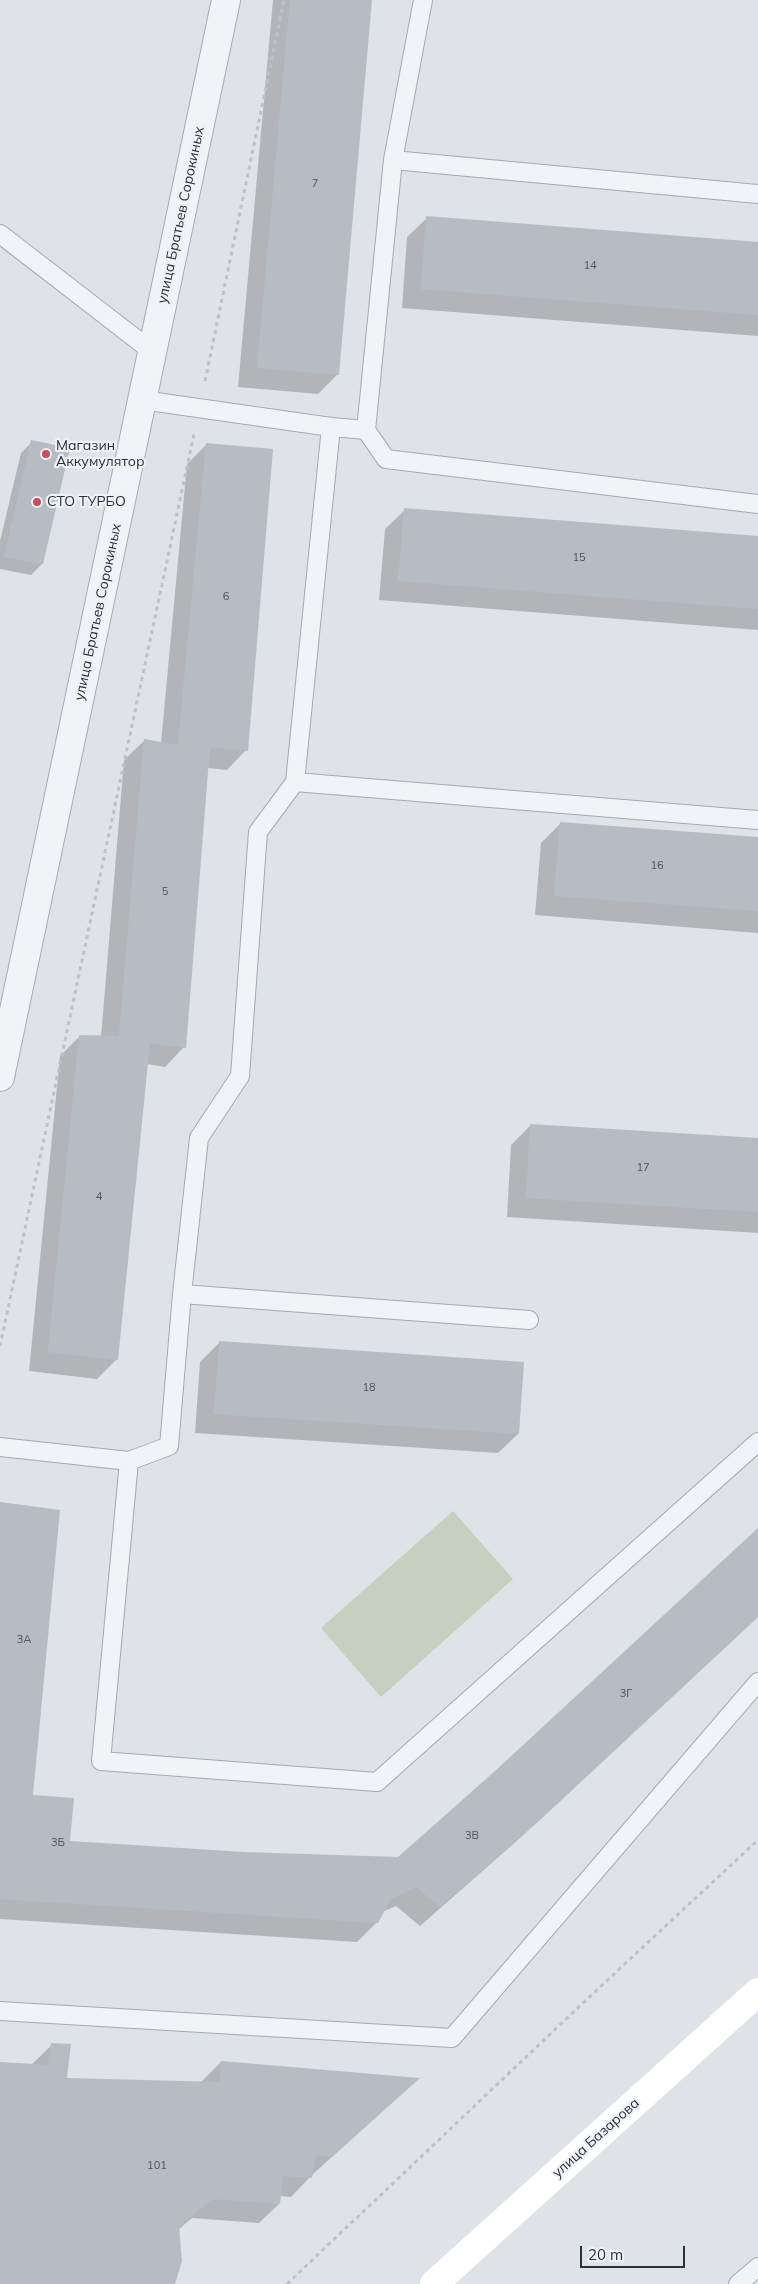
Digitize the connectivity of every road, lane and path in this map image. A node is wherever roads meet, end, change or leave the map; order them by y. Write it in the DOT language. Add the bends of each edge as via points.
graph roads {
  1 [pos="226,0"];
  2 [pos="284,0"];
  3 [pos="423,0"];
  4 [pos="393,160"];
  5 [pos="758,194"];
  6 [pos="0,234"];
  7 [pos="152,352"];
  8 [pos="142,400"];
  9 [pos="199,408"];
  10 [pos="331,427"];
  11 [pos="366,430"];
  12 [pos="758,504"];
  13 [pos="295,782"];
  14 [pos="758,820"];
  15 [pos="0,1076"];
  16 [pos="182,1294"];
  17 [pos="529,1320"];
  18 [pos="0,1346"];
  19 [pos="758,1442"];
  20 [pos="0,1447"];
  21 [pos="130,1461"];
  22 [pos="758,1682"];
  23 [pos="758,1840"];
  24 [pos="758,1992"];
  25 [pos="0,2011"];
  26 [pos="758,2267"];
  27 [pos="287,2284"];
  28 [pos="434,2284"];
  29 [pos="738,2284"];
  1 -- 7 [label="street, улица Братьев Сорокиных"];
  2 -- 9 [label="path"];
  3 -- 4 [label="lane"];
  4 -- 5 [label="lane"];
  4 -- 11 [label="lane"];
  6 -- 7 [label="lane"];
  7 -- 8 [label="street, улица Братьев Сорокиных"];
  8 -- 9 [label="lane"];
  8 -- 15 [label="street, улица Братьев Сорокиных"];
  9 -- 10 [label="lane"];
  9 -- 18 [label="path"];
  10 -- 11 [label="lane"];
  10 -- 13 [label="lane"];
  11 -- 12 [label="lane" via="386,459"];
  13 -- 14 [label="lane"];
  13 -- 16 [label="lane" via="258,832 240,1076 199,1138"];
  16 -- 17 [label="lane"];
  16 -- 21 [label="lane" via="169,1446"];
  19 -- 21 [label="lane" via="377,1782 101,1761"];
  20 -- 21 [label="lane"];
  22 -- 25 [label="lane" via="452,2038"];
  23 -- 27 [label="path"];
  24 -- 28 [label="main road, улица Базарова"];
  26 -- 29 [label="lane"];
}
